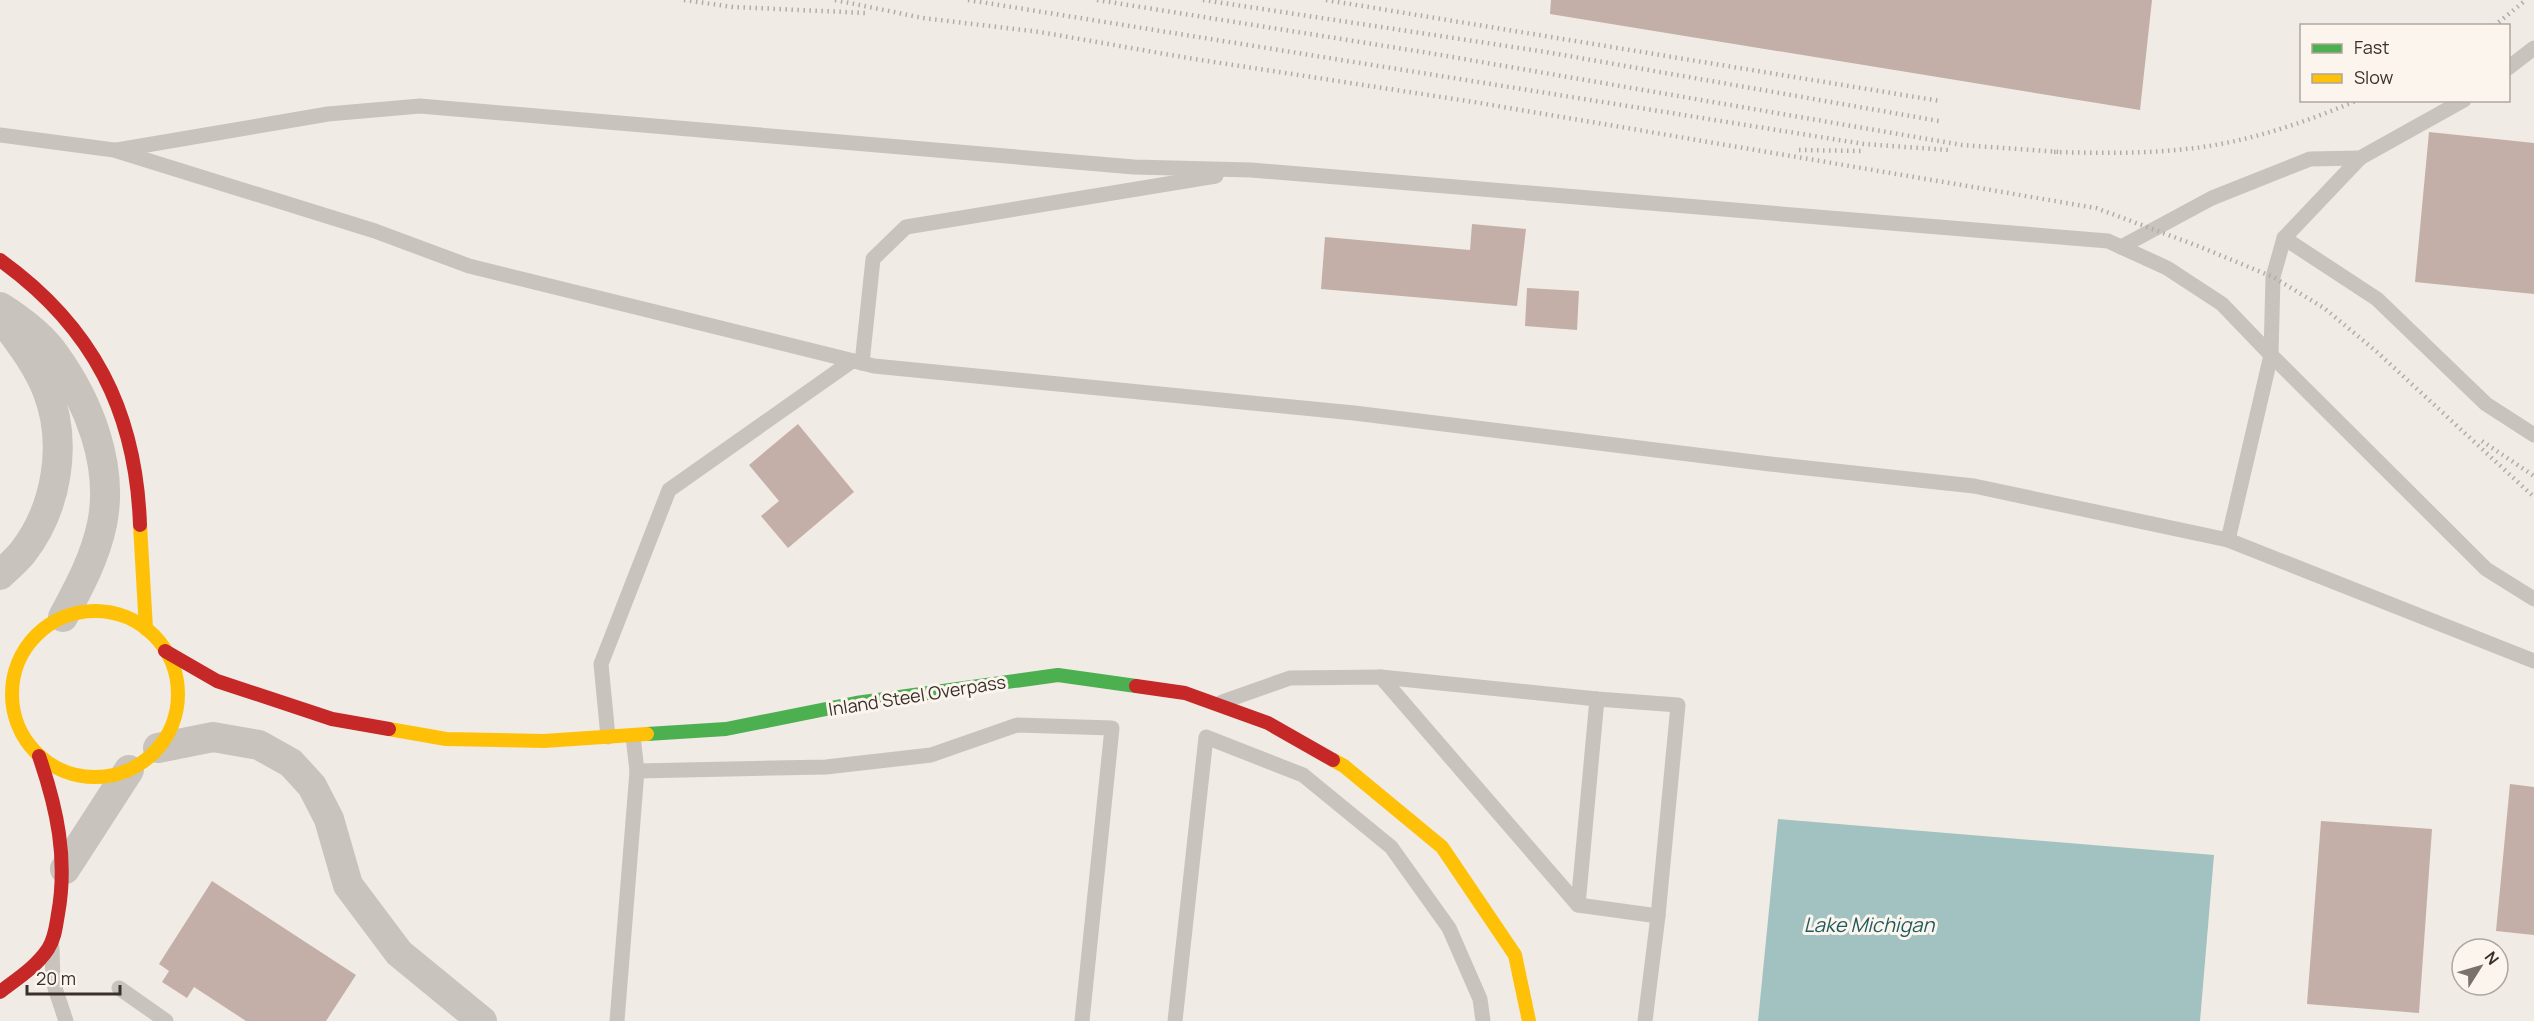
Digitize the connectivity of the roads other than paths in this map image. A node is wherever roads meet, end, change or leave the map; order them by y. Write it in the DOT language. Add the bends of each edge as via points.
graph roads {
  1 [pos="2534,48"];
  2 [pos="2510,66"];
  3 [pos="2460,102"];
  4 [pos="0,135"];
  5 [pos="114,150"];
  6 [pos="2360,158"];
  7 [pos="1251,170"];
  8 [pos="2284,238"];
  9 [pos="2121,247"];
  10 [pos="0,260"];
  11 [pos="0,307"];
  12 [pos="0,319"];
  13 [pos="2271,355"];
  14 [pos="857,362"];
  15 [pos="2534,435"];
  16 [pos="2228,540"];
  17 [pos="0,575"];
  18 [pos="2534,599"];
  19 [pos="63,617"];
  20 [pos="146,629"];
  21 [pos="9,644"];
  22 [pos="28,644"];
  23 [pos="165,651"];
  24 [pos="2534,661"];
  25 [pos="1381,677"];
  26 [pos="1597,699"];
  27 [pos="1216,704"];
  28 [pos="0,708"];
  29 [pos="14,713"];
  30 [pos="633,736"];
  31 [pos="608,737"];
  32 [pos="158,748"];
  33 [pos="39,756"];
  34 [pos="129,770"];
  35 [pos="637,771"];
  36 [pos="65,869"];
  37 [pos="1578,905"];
  38 [pos="1658,916"];
  39 [pos="52,941"];
  40 [pos="119,988"];
  41 [pos="0,992"];
  42 [pos="66,1021"];
  43 [pos="166,1021"];
  44 [pos="482,1021"];
  45 [pos="617,1021"];
  46 [pos="1082,1021"];
  47 [pos="1175,1021"];
  48 [pos="1483,1021"];
  49 [pos="1529,1021"];
  50 [pos="1645,1021"];
  1 -- 2 [label="lane"];
  3 -- 6 [label="lane"];
  4 -- 5 [label="lane"];
  5 -- 7 [label="lane" via="328,114 420,106 1134,167"];
  5 -- 14 [label="lane" via="375,231 469,266"];
  6 -- 8 [label="lane"];
  6 -- 9 [label="lane" via="2310,159 2212,198"];
  7 -- 9 [label="lane" via="2108,241"];
  7 -- 14 [label="lane" via="906,227 873,260"];
  8 -- 13 [label="lane" via="2273,277"];
  8 -- 15 [label="lane" via="2377,299 2486,404"];
  9 -- 13 [label="lane" via="2167,268 2222,304"];
  10 -- 20 [label="street" via="34,285 90,352 128,432 137,482 140,591"];
  11 -- 19 [label="street" via="18,318 54,353 81,397 97,437 104,483 102,522 91,564"];
  12 -- 17 [label="street" via="31,358 48,391 56,428 57,460 54,489 41,523 22,552"];
  13 -- 16 [label="lane"];
  13 -- 18 [label="lane" via="2486,569"];
  14 -- 16 [label="lane" via="1354,414 1974,486"];
  14 -- 31 [label="lane" via="669,490 601,664"];
  16 -- 24 [label="lane"];
  19 -- 20 [label="street" via="106,612"];
  19 -- 22 [label="street"];
  20 -- 23 [label="street"];
  21 -- 22 [label="street"];
  22 -- 29 [label="street" via="11,689"];
  23 -- 31 [label="street, Inland Steel Overpass" via="217,681 332,719 446,739 544,741"];
  23 -- 32 [label="street" via="175,675 178,701 172,726"];
  25 -- 26 [label="lane"];
  25 -- 27 [label="lane" via="1290,678"];
  25 -- 37 [label="lane"];
  26 -- 37 [label="lane"];
  26 -- 38 [label="lane" via="1678,705"];
  27 -- 30 [label="street, Inland Steel Overpass" via="1185,693 1058,675 856,703 726,729"];
  27 -- 49 [label="street, Inland Steel Overpass" via="1268,723 1344,766 1442,847 1515,955"];
  28 -- 29 [label="street"];
  29 -- 33 [label="street" via="23,737"];
  30 -- 31 [label="street, Inland Steel Overpass"];
  30 -- 35 [label="lane"];
  32 -- 34 [label="street"];
  32 -- 44 [label="street" via="213,737 259,745 291,763 312,786 329,819 354,894 399,953"];
  33 -- 34 [label="street" via="59,770 82,777 106,777"];
  33 -- 36 [label="street" via="59,823"];
  34 -- 36 [label="street"];
  35 -- 45 [label="lane"];
  35 -- 46 [label="lane" via="826,767 931,755 1017,725 1112,728"];
  36 -- 39 [label="street"];
  37 -- 38 [label="lane"];
  38 -- 50 [label="lane"];
  39 -- 41 [label="street" via="38,960"];
  39 -- 42 [label="lane" via="53,982"];
  40 -- 43 [label="lane"];
  47 -- 48 [label="lane" via="1206,737 1303,775 1391,847 1449,928 1480,999"];
}
